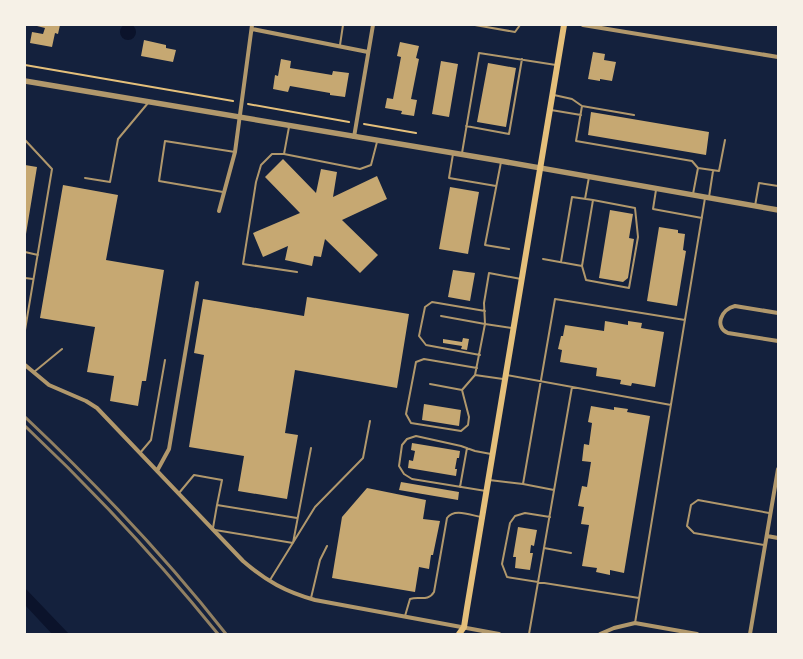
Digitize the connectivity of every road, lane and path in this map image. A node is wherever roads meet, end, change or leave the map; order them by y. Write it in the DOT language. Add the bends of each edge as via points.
graph roads {
  1 [pos="343,25"];
  2 [pos="373,25"];
  3 [pos="475,25"];
  4 [pos="520,25"];
  5 [pos="564,25"];
  6 [pos="583,25"];
  7 [pos="252,27"];
  8 [pos="339,47"];
  9 [pos="368,52"];
  10 [pos="778,57"];
  11 [pos="522,60"];
  12 [pos="25,65"];
  13 [pos="557,65"];
  14 [pos="25,81"];
  15 [pos="552,95"];
  16 [pos="233,101"];
  17 [pos="149,102"];
  18 [pos="246,104"];
  19 [pos="582,106"];
  20 [pos="550,110"];
  21 [pos="581,115"];
  22 [pos="634,115"];
  23 [pos="239,117"];
  24 [pos="349,122"];
  25 [pos="364,124"];
  26 [pos="289,126"];
  27 [pos="466,126"];
  28 [pos="416,133"];
  29 [pos="354,137"];
  30 [pos="25,140"];
  31 [pos="725,140"];
  32 [pos="377,141"];
  33 [pos="234,152"];
  34 [pos="453,153"];
  35 [pos="284,154"];
  36 [pos="462,155"];
  37 [pos="501,161"];
  38 [pos="540,168"];
  39 [pos="698,168"];
  40 [pos="713,170"];
  41 [pos="589,177"];
  42 [pos="85,178"];
  43 [pos="496,186"];
  44 [pos="778,186"];
  45 [pos="656,189"];
  46 [pos="223,192"];
  47 [pos="693,195"];
  48 [pos="707,198"];
  49 [pos="585,199"];
  50 [pos="593,200"];
  51 [pos="754,206"];
  52 [pos="778,210"];
  53 [pos="219,212"];
  54 [pos="702,218"];
  55 [pos="509,249"];
  56 [pos="25,252"];
  57 [pos="38,255"];
  58 [pos="543,259"];
  59 [pos="561,262"];
  60 [pos="582,266"];
  61 [pos="297,272"];
  62 [pos="25,278"];
  63 [pos="522,279"];
  64 [pos="33,280"];
  65 [pos="197,283"];
  66 [pos="485,311"];
  67 [pos="778,313"];
  68 [pos="441,316"];
  69 [pos="26,318"];
  70 [pos="685,320"];
  71 [pos="485,324"];
  72 [pos="513,328"];
  73 [pos="25,330"];
  74 [pos="778,341"];
  75 [pos="62,348"];
  76 [pos="480,355"];
  77 [pos="165,360"];
  78 [pos="25,365"];
  79 [pos="477,368"];
  80 [pos="33,373"];
  81 [pos="475,375"];
  82 [pos="505,377"];
  83 [pos="540,381"];
  84 [pos="430,384"];
  85 [pos="572,387"];
  86 [pos="462,390"];
  87 [pos="671,405"];
  88 [pos="370,421"];
  89 [pos="311,448"];
  90 [pos="467,448"];
  91 [pos="140,453"];
  92 [pos="492,454"];
  93 [pos="778,469"];
  94 [pos="157,471"];
  95 [pos="488,479"];
  96 [pos="523,484"];
  97 [pos="460,487"];
  98 [pos="554,490"];
  99 [pos="486,491"];
  100 [pos="179,493"];
  101 [pos="217,505"];
  102 [pos="770,514"];
  103 [pos="482,517"];
  104 [pos="550,517"];
  105 [pos="298,518"];
  106 [pos="213,530"];
  107 [pos="767,536"];
  108 [pos="778,538"];
  109 [pos="293,543"];
  110 [pos="765,545"];
  111 [pos="327,546"];
  112 [pos="544,548"];
  113 [pos="571,553"];
  114 [pos="269,581"];
  115 [pos="538,582"];
  116 [pos="639,598"];
  117 [pos="311,599"];
  118 [pos="405,616"];
  119 [pos="635,623"];
  120 [pos="464,627"];
  121 [pos="459,634"];
  122 [pos="466,634"];
  123 [pos="498,634"];
  124 [pos="529,634"];
  125 [pos="600,634"];
  126 [pos="697,634"];
  127 [pos="750,634"];
  1 -- 8 [label="lane"];
  2 -- 9 [label="street"];
  3 -- 4 [label="lane" via="515,32"];
  5 -- 13 [label="main road"];
  6 -- 10 [label="street"];
  7 -- 8 [label="street"];
  7 -- 23 [label="street"];
  8 -- 9 [label="street"];
  9 -- 29 [label="street"];
  11 -- 13 [label="lane"];
  11 -- 27 [label="lane" via="479,53"];
  11 -- 27 [label="lane" via="509,134"];
  12 -- 16 [label="path"];
  13 -- 15 [label="main road"];
  14 -- 17 [label="street"];
  15 -- 19 [label="lane" via="572,99"];
  15 -- 20 [label="main road"];
  17 -- 23 [label="street"];
  17 -- 42 [label="lane" via="118,139 110,182"];
  18 -- 24 [label="path"];
  19 -- 21 [label="lane"];
  19 -- 22 [label="lane"];
  20 -- 21 [label="lane"];
  20 -- 38 [label="main road"];
  21 -- 39 [label="lane" via="576,141 692,161"];
  23 -- 26 [label="street"];
  23 -- 33 [label="street"];
  25 -- 28 [label="path"];
  26 -- 29 [label="street"];
  26 -- 35 [label="lane"];
  27 -- 36 [label="lane"];
  29 -- 32 [label="street"];
  30 -- 57 [label="lane" via="52,169"];
  31 -- 40 [label="lane" via="720,172"];
  32 -- 34 [label="street"];
  32 -- 35 [label="lane" via="372,165 360,169"];
  33 -- 46 [label="street"];
  33 -- 46 [label="lane" via="165,141 159,181"];
  34 -- 36 [label="street"];
  34 -- 43 [label="lane" via="449,178"];
  35 -- 61 [label="lane" via="272,154 261,165 243,264"];
  36 -- 37 [label="street"];
  37 -- 38 [label="street"];
  37 -- 43 [label="lane"];
  38 -- 41 [label="street"];
  38 -- 63 [label="main road"];
  39 -- 40 [label="lane"];
  39 -- 47 [label="lane"];
  40 -- 48 [label="lane"];
  41 -- 45 [label="street"];
  41 -- 49 [label="lane"];
  43 -- 55 [label="lane" via="485,245"];
  44 -- 51 [label="lane" via="759,183"];
  45 -- 47 [label="street"];
  45 -- 54 [label="lane" via="653,209"];
  46 -- 53 [label="street"];
  47 -- 48 [label="street"];
  48 -- 51 [label="street"];
  48 -- 54 [label="lane"];
  49 -- 50 [label="lane"];
  49 -- 59 [label="lane" via="572,197"];
  50 -- 60 [label="lane"];
  50 -- 60 [label="lane" via="635,208 638,237 629,288 586,280"];
  51 -- 52 [label="street"];
  54 -- 70 [label="lane"];
  56 -- 57 [label="lane"];
  57 -- 64 [label="lane"];
  58 -- 59 [label="lane"];
  59 -- 60 [label="lane"];
  62 -- 64 [label="lane"];
  63 -- 66 [label="lane" via="489,273"];
  63 -- 72 [label="main road"];
  64 -- 69 [label="lane"];
  65 -- 94 [label="street" via="169,449"];
  66 -- 71 [label="lane"];
  66 -- 76 [label="lane" via="432,302 425,307 419,336 426,345"];
  67 -- 74 [label="street" via="729,307 724,312 721,323 722,328 728,333"];
  68 -- 71 [label="lane"];
  69 -- 73 [label="lane"];
  70 -- 83 [label="lane" via="555,299"];
  70 -- 87 [label="lane"];
  71 -- 72 [label="lane"];
  71 -- 76 [label="lane"];
  72 -- 82 [label="main road"];
  75 -- 80 [label="lane"];
  76 -- 79 [label="lane"];
  77 -- 91 [label="lane" via="151,440"];
  78 -- 80 [label="street"];
  79 -- 81 [label="lane"];
  79 -- 86 [label="lane" via="424,358 416,362 406,414 411,423 462,431 468,425 469,417"];
  80 -- 91 [label="street" via="48,385 86,400 97,408"];
  81 -- 82 [label="lane"];
  81 -- 86 [label="lane"];
  82 -- 83 [label="lane"];
  82 -- 92 [label="main road"];
  83 -- 85 [label="lane"];
  83 -- 96 [label="lane"];
  84 -- 86 [label="lane"];
  85 -- 87 [label="lane"];
  85 -- 98 [label="lane"];
  87 -- 116 [label="lane"];
  88 -- 109 [label="lane" via="363,458 315,507"];
  89 -- 105 [label="lane"];
  90 -- 92 [label="lane"];
  90 -- 97 [label="lane"];
  90 -- 97 [label="lane" via="416,436 407,439 402,445 399,466 404,474 412,479"];
  91 -- 94 [label="street"];
  92 -- 95 [label="main road"];
  93 -- 102 [label="street"];
  94 -- 100 [label="street"];
  95 -- 96 [label="lane"];
  95 -- 99 [label="main road"];
  96 -- 98 [label="lane"];
  97 -- 99 [label="lane"];
  98 -- 104 [label="lane"];
  99 -- 103 [label="main road"];
  100 -- 101 [label="lane" via="194,475 222,480"];
  100 -- 106 [label="street"];
  101 -- 105 [label="lane"];
  101 -- 106 [label="lane"];
  102 -- 107 [label="street"];
  102 -- 110 [label="lane" via="698,500 691,505 687,526 694,533"];
  103 -- 118 [label="lane" via="456,513 447,518 434,592 428,598 410,599"];
  103 -- 120 [label="main road"];
  104 -- 112 [label="lane"];
  104 -- 115 [label="lane" via="525,513 515,516 510,523 502,564 507,577"];
  105 -- 109 [label="lane"];
  106 -- 109 [label="lane"];
  106 -- 114 [label="street" via="258,575"];
  107 -- 108 [label="street"];
  107 -- 110 [label="street"];
  109 -- 114 [label="lane"];
  110 -- 127 [label="street"];
  111 -- 117 [label="lane" via="320,560"];
  112 -- 113 [label="lane"];
  112 -- 115 [label="lane"];
  114 -- 117 [label="street" via="296,595"];
  115 -- 116 [label="lane"];
  115 -- 124 [label="lane"];
  116 -- 119 [label="lane"];
  117 -- 118 [label="street"];
  118 -- 120 [label="street"];
  119 -- 125 [label="street"];
  119 -- 126 [label="street"];
  120 -- 121 [label="main road"];
  120 -- 122 [label="main road"];
  120 -- 123 [label="street"];
}
